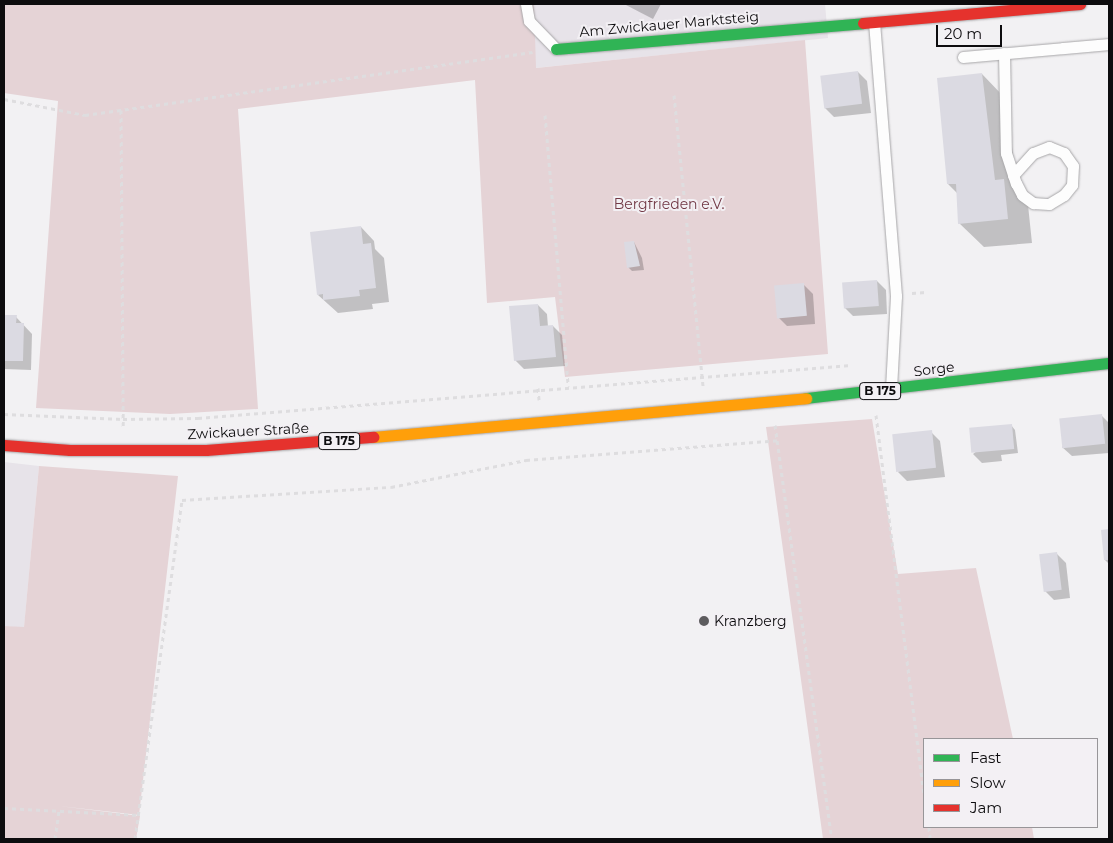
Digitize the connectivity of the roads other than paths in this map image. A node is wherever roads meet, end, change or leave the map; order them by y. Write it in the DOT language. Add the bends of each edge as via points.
graph roads {
  1 [pos="526,4"];
  2 [pos="1080,4"];
  3 [pos="874,22"];
  4 [pos="1109,44"];
  5 [pos="556,49"];
  6 [pos="1004,53"];
  7 [pos="963,57"];
  8 [pos="1013,176"];
  9 [pos="1109,362"];
  10 [pos="891,389"];
  11 [pos="674,412"];
  12 [pos="4,445"];
  1 -- 5 [label="lane" via="529,22"];
  2 -- 3 [label="main road, Am Zwickauer Marktsteig"];
  3 -- 5 [label="main road, Am Zwickauer Marktsteig"];
  3 -- 10 [label="lane" via="896,296"];
  4 -- 6 [label="lane"];
  6 -- 7 [label="lane"];
  6 -- 8 [label="lane" via="1006,153"];
  8 -- 8 [label="lane" via="1033,153 1049,147 1064,153 1073,166 1072,185 1064,195 1048,204 1033,203 1022,195"];
  9 -- 10 [label="main road, Sorge / B 175"];
  10 -- 11 [label="main road, Sorge / B 175"];
  11 -- 12 [label="main road, Zwickauer Straße / B 175" via="206,450"];
}
